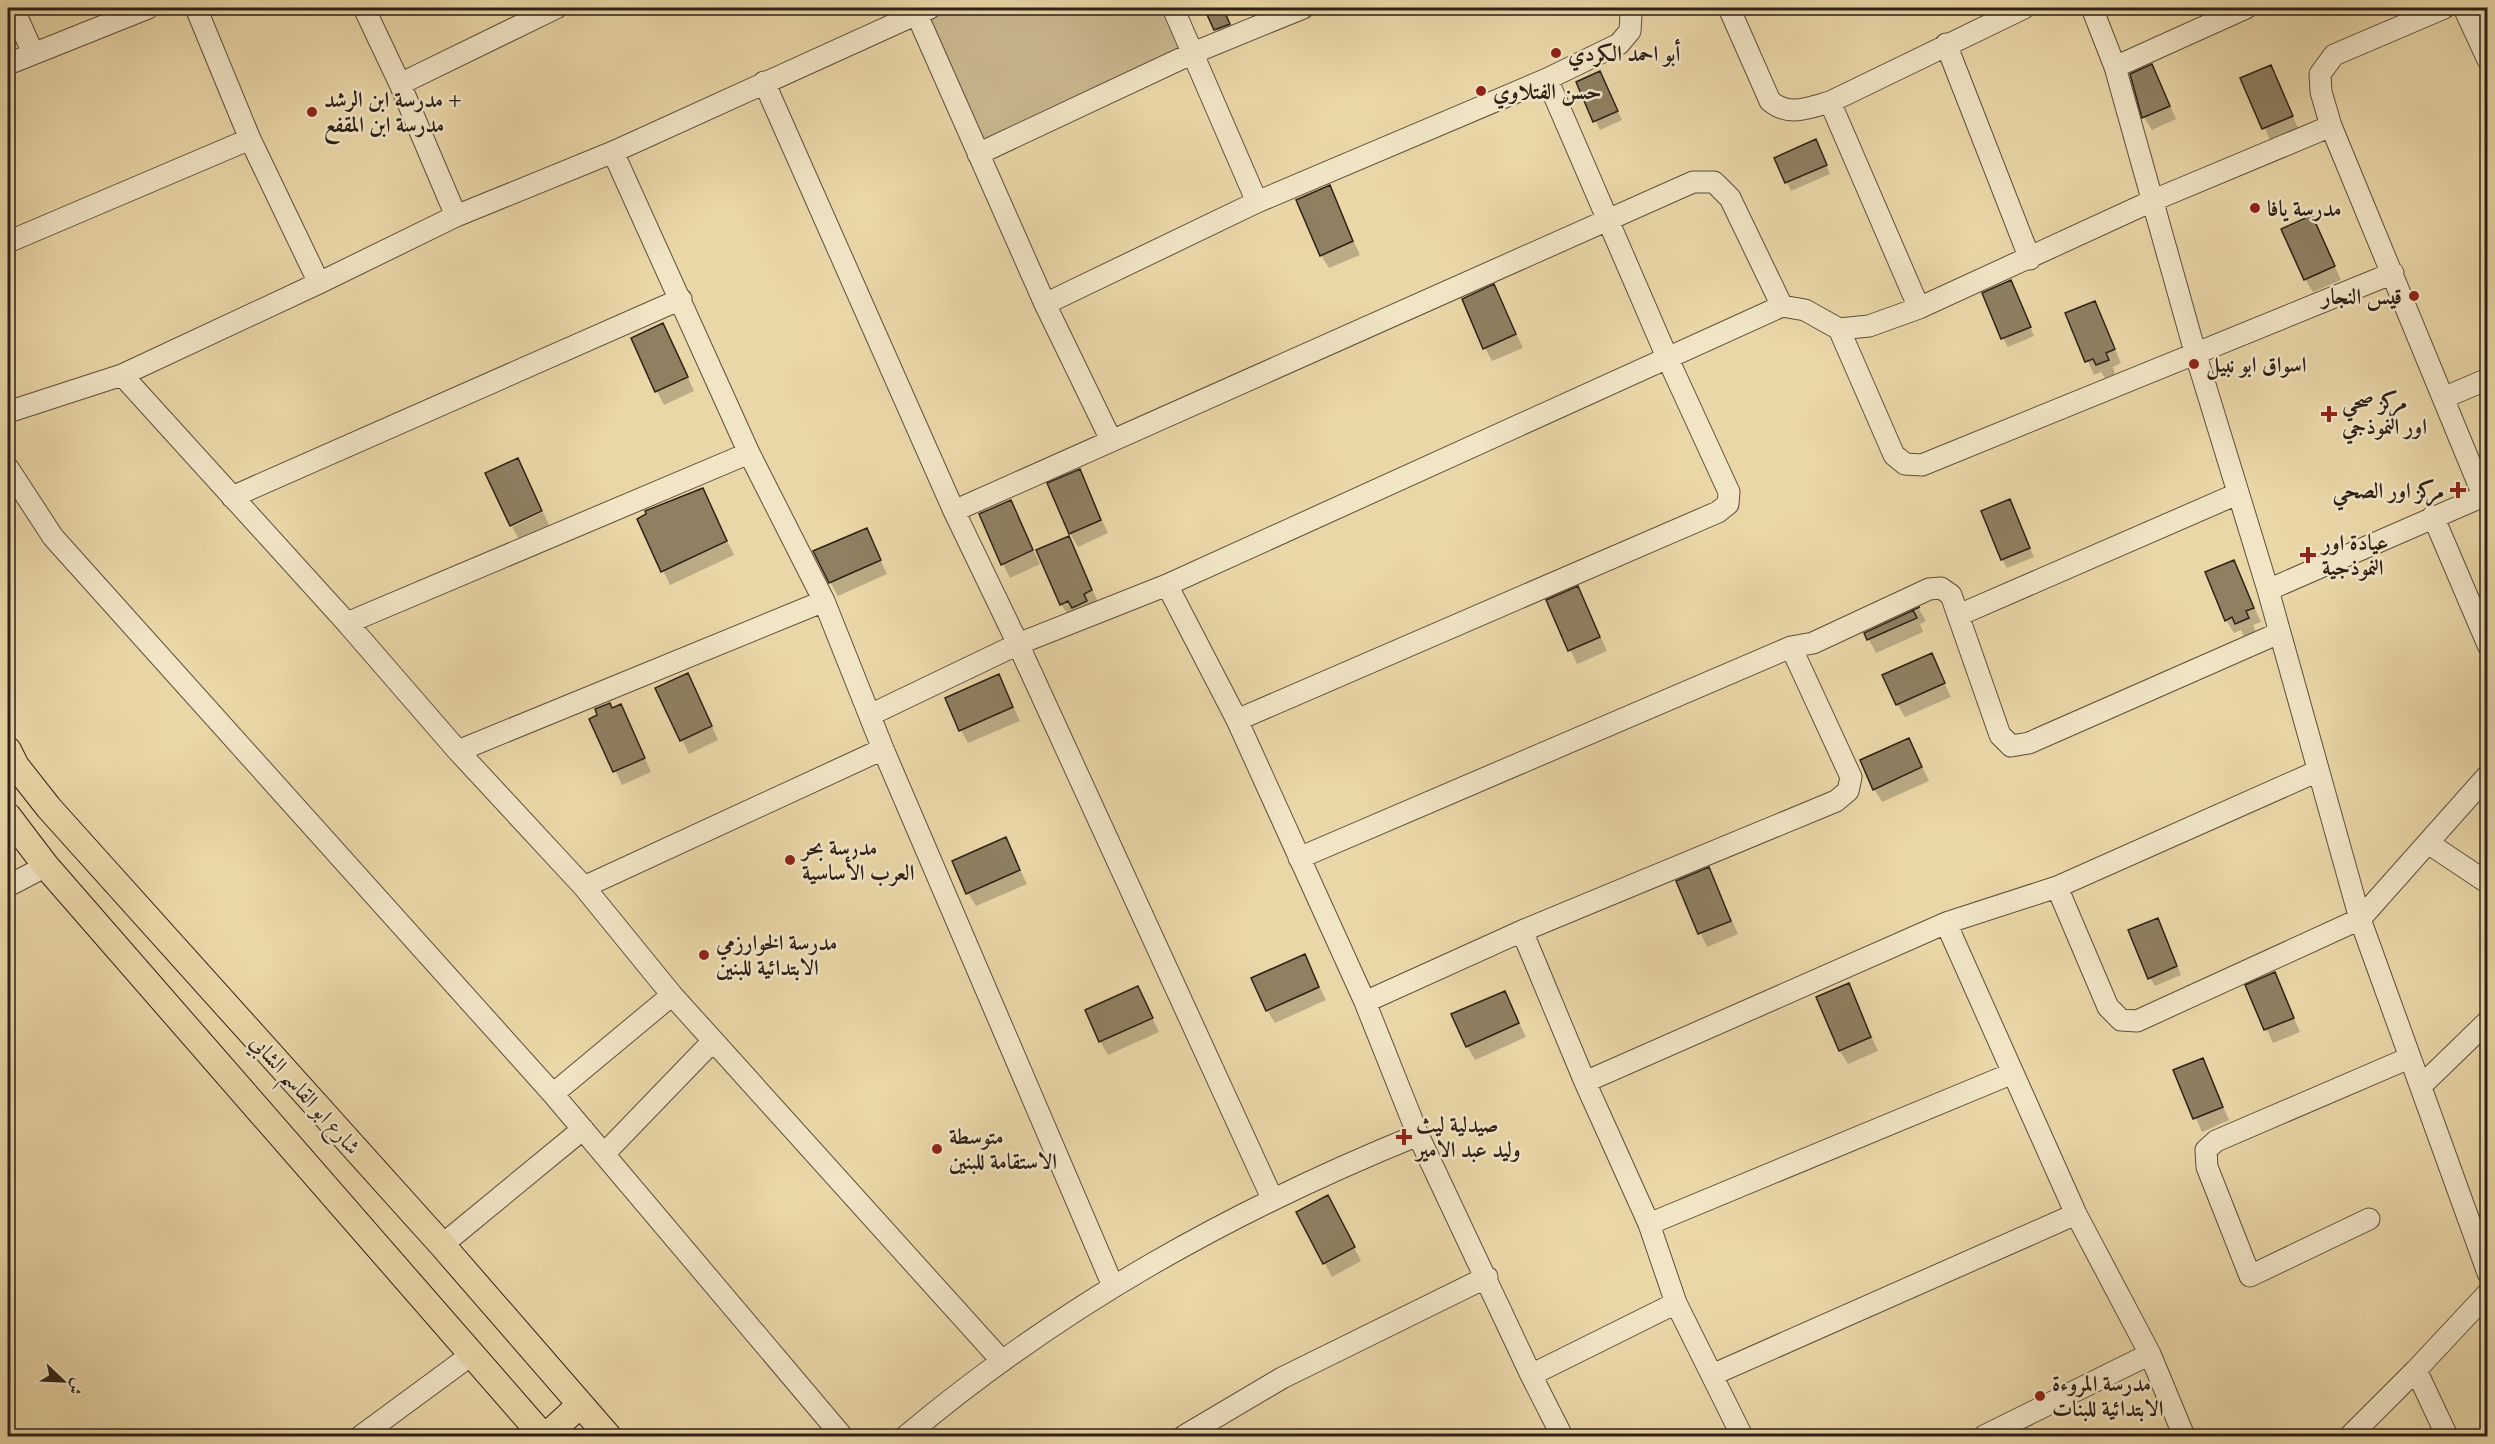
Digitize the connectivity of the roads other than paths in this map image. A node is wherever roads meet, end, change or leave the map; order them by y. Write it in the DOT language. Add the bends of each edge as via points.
graph roads {
  1 [pos="13,8"];
  2 [pos="148,8"];
  3 [pos="196,8"];
  4 [pos="364,8"];
  5 [pos="556,8"];
  6 [pos="1173,8"];
  7 [pos="1304,8"];
  8 [pos="1628,8"];
  9 [pos="1729,8"];
  10 [pos="2024,8"];
  11 [pos="2092,8"];
  12 [pos="2246,8"];
  13 [pos="2444,8"];
  14 [pos="2464,8"];
  15 [pos="920,9"];
  16 [pos="1946,44"];
  17 [pos="33,53"];
  18 [pos="1192,53"];
  19 [pos="2487,60"];
  20 [pos="8,64"];
  21 [pos="2115,67"];
  22 [pos="1547,79"];
  23 [pos="764,82"];
  24 [pos="400,84"];
  25 [pos="1830,102"];
  26 [pos="2331,126"];
  27 [pos="250,139"];
  28 [pos="613,152"];
  29 [pos="978,154"];
  30 [pos="2154,200"];
  31 [pos="1257,202"];
  32 [pos="456,216"];
  33 [pos="1608,220"];
  34 [pos="8,242"];
  35 [pos="2030,259"];
  36 [pos="2393,273"];
  37 [pos="319,283"];
  38 [pos="681,299"];
  39 [pos="1045,304"];
  40 [pos="1782,306"];
  41 [pos="1919,308"];
  42 [pos="1839,329"];
  43 [pos="2195,352"];
  44 [pos="1667,357"];
  45 [pos="122,375"];
  46 [pos="2487,379"];
  47 [pos="2443,398"];
  48 [pos="8,412"];
  49 [pos="1111,440"];
  50 [pos="749,453"];
  51 [pos="8,468"];
  52 [pos="2237,494"];
  53 [pos="2485,494"];
  54 [pos="232,497"];
  55 [pos="954,511"];
  56 [pos="2433,516"];
  57 [pos="1167,585"];
  58 [pos="2268,590"];
  59 [pos="824,601"];
  60 [pos="1959,615"];
  61 [pos="347,623"];
  62 [pos="2278,633"];
  63 [pos="1018,644"];
  64 [pos="2487,645"];
  65 [pos="1791,647"];
  66 [pos="870,715"];
  67 [pos="1237,720"];
  68 [pos="883,749"];
  69 [pos="8,750"];
  70 [pos="458,751"];
  71 [pos="2318,771"];
  72 [pos="2487,776"];
  73 [pos="8,816"];
  74 [pos="2428,843"];
  75 [pos="1299,858"];
  76 [pos="46,866"];
  77 [pos="2487,883"];
  78 [pos="8,886"];
  79 [pos="584,887"];
  80 [pos="2057,887"];
  81 [pos="2360,919"];
  82 [pos="1946,923"];
  83 [pos="1522,931"];
  84 [pos="672,995"];
  85 [pos="1365,1002"];
  86 [pos="2487,1021"];
  87 [pos="714,1041"];
  88 [pos="2409,1058"];
  89 [pos="2013,1073"];
  90 [pos="1585,1082"];
  91 [pos="2421,1086"];
  92 [pos="553,1094"];
  93 [pos="583,1129"];
  94 [pos="1419,1134"];
  95 [pos="604,1154"];
  96 [pos="1272,1198"];
  97 [pos="2076,1214"];
  98 [pos="2369,1218"];
  99 [pos="1649,1224"];
  100 [pos="442,1245"];
  101 [pos="2487,1273"];
  102 [pos="1487,1276"];
  103 [pos="1113,1286"];
  104 [pos="2487,1293"];
  105 [pos="1676,1303"];
  106 [pos="2150,1354"];
  107 [pos="471,1355"];
  108 [pos="1002,1361"];
  109 [pos="2416,1370"];
  110 [pos="1531,1375"];
  111 [pos="1712,1376"];
  112 [pos="580,1405"];
  113 [pos="1562,1436"];
  114 [pos="362,1437"];
  115 [pos="544,1437"];
  116 [pos="608,1437"];
  117 [pos="842,1437"];
  118 [pos="906,1437"];
  119 [pos="1184,1437"];
  120 [pos="1743,1437"];
  121 [pos="1984,1437"];
  122 [pos="2184,1437"];
  123 [pos="2350,1437"];
  124 [pos="2447,1437"];
  1 -- 17 [label="street"];
  2 -- 17 [label="street"];
  3 -- 27 [label="street"];
  4 -- 24 [label="street"];
  5 -- 24 [label="street"];
  6 -- 18 [label="street"];
  7 -- 18 [label="street"];
  8 -- 22 [label="street" via="1630,31 1619,44"];
  9 -- 25 [label="street" via="1770,101 1779,109 1796,112"];
  10 -- 16 [label="street"];
  11 -- 21 [label="street"];
  12 -- 21 [label="street"];
  13 -- 26 [label="street" via="2334,55 2320,74"];
  14 -- 19 [label="street"];
  15 -- 23 [label="street"];
  15 -- 29 [label="street"];
  16 -- 25 [label="street"];
  16 -- 35 [label="street"];
  17 -- 20 [label="street"];
  18 -- 29 [label="street"];
  18 -- 31 [label="street"];
  21 -- 30 [label="street"];
  22 -- 31 [label="street"];
  22 -- 33 [label="street"];
  23 -- 28 [label="street"];
  23 -- 55 [label="street"];
  24 -- 32 [label="street"];
  25 -- 41 [label="street"];
  26 -- 30 [label="street"];
  26 -- 36 [label="street"];
  27 -- 34 [label="street"];
  27 -- 37 [label="street"];
  28 -- 32 [label="street"];
  28 -- 38 [label="street"];
  29 -- 39 [label="street"];
  30 -- 35 [label="street"];
  30 -- 43 [label="street"];
  31 -- 39 [label="street"];
  32 -- 37 [label="street"];
  33 -- 40 [label="street" via="1693,182 1714,183 1730,198"];
  33 -- 44 [label="street"];
  33 -- 49 [label="street"];
  35 -- 41 [label="street"];
  36 -- 43 [label="street"];
  36 -- 47 [label="street"];
  37 -- 45 [label="street"];
  38 -- 50 [label="street"];
  38 -- 54 [label="street"];
  39 -- 49 [label="street"];
  40 -- 42 [label="street" via="1805,310"];
  40 -- 44 [label="street"];
  41 -- 42 [label="street" via="1869,326"];
  42 -- 43 [label="street" via="1894,456 1905,465 1922,465"];
  43 -- 52 [label="street"];
  44 -- 57 [label="street"];
  44 -- 67 [label="street" via="1729,492 1728,504 1718,512"];
  45 -- 48 [label="street"];
  45 -- 54 [label="street"];
  46 -- 47 [label="street"];
  47 -- 53 [label="street"];
  49 -- 55 [label="street"];
  50 -- 59 [label="street"];
  50 -- 61 [label="street"];
  51 -- 92 [label="street" via="53,537"];
  52 -- 58 [label="street"];
  52 -- 60 [label="street"];
  53 -- 56 [label="street"];
  54 -- 61 [label="street"];
  55 -- 63 [label="street"];
  56 -- 58 [label="street"];
  56 -- 64 [label="street"];
  57 -- 63 [label="street"];
  57 -- 67 [label="street"];
  58 -- 62 [label="street"];
  59 -- 66 [label="street"];
  59 -- 70 [label="street"];
  60 -- 62 [label="street" via="2000,735 2011,746 2029,742"];
  60 -- 65 [label="street" via="1951,595 1941,588 1929,589 1813,643"];
  61 -- 70 [label="street"];
  62 -- 71 [label="street"];
  63 -- 66 [label="street"];
  63 -- 96 [label="street"];
  65 -- 75 [label="street"];
  65 -- 83 [label="street" via="1851,777 1848,791 1836,801"];
  66 -- 68 [label="street"];
  67 -- 75 [label="street"];
  68 -- 79 [label="street"];
  68 -- 103 [label="street"];
  69 -- 100 [label="main road, شارع ابو القاسم الشابي" via="49,808"];
  70 -- 79 [label="street"];
  71 -- 80 [label="street"];
  71 -- 81 [label="street"];
  72 -- 74 [label="street"];
  73 -- 76 [label="main road, شارع ابو القاسم الشابي"];
  74 -- 77 [label="street"];
  74 -- 81 [label="street"];
  75 -- 85 [label="street"];
  76 -- 78 [label="street"];
  76 -- 107 [label="main road, شارع ابو القاسم الشابي"];
  79 -- 84 [label="street"];
  80 -- 81 [label="street" via="2108,1007 2121,1020 2129,1021 2137,1021"];
  80 -- 82 [label="street"];
  81 -- 88 [label="street"];
  82 -- 89 [label="street"];
  82 -- 90 [label="street"];
  83 -- 85 [label="street"];
  83 -- 90 [label="street"];
  84 -- 87 [label="street"];
  84 -- 92 [label="street"];
  85 -- 94 [label="street"];
  86 -- 91 [label="street"];
  87 -- 95 [label="street"];
  87 -- 108 [label="street"];
  88 -- 91 [label="street"];
  88 -- 98 [label="street" via="2216,1141 2206,1150 2207,1167 2250,1276"];
  89 -- 97 [label="street"];
  89 -- 99 [label="street"];
  90 -- 99 [label="street"];
  91 -- 101 [label="street"];
  92 -- 93 [label="street"];
  93 -- 95 [label="street"];
  93 -- 100 [label="street"];
  94 -- 96 [label="street"];
  94 -- 102 [label="street"];
  95 -- 117 [label="street"];
  96 -- 103 [label="street"];
  97 -- 106 [label="street"];
  97 -- 111 [label="street"];
  99 -- 105 [label="street"];
  100 -- 112 [label="main road, شارع ابو القاسم الشابي"];
  102 -- 110 [label="street"];
  102 -- 119 [label="street" via="1282,1378"];
  103 -- 108 [label="street"];
  104 -- 109 [label="street"];
  105 -- 110 [label="street"];
  105 -- 111 [label="street"];
  106 -- 121 [label="street"];
  106 -- 122 [label="street"];
  107 -- 114 [label="street"];
  107 -- 115 [label="main road, شارع ابو القاسم الشابي"];
  108 -- 118 [label="street"];
  109 -- 123 [label="street"];
  109 -- 124 [label="street"];
  110 -- 113 [label="street"];
  111 -- 120 [label="street"];
  112 -- 115 [label="main road"];
  112 -- 116 [label="main road, شارع ابو القاسم الشابي"];
}
